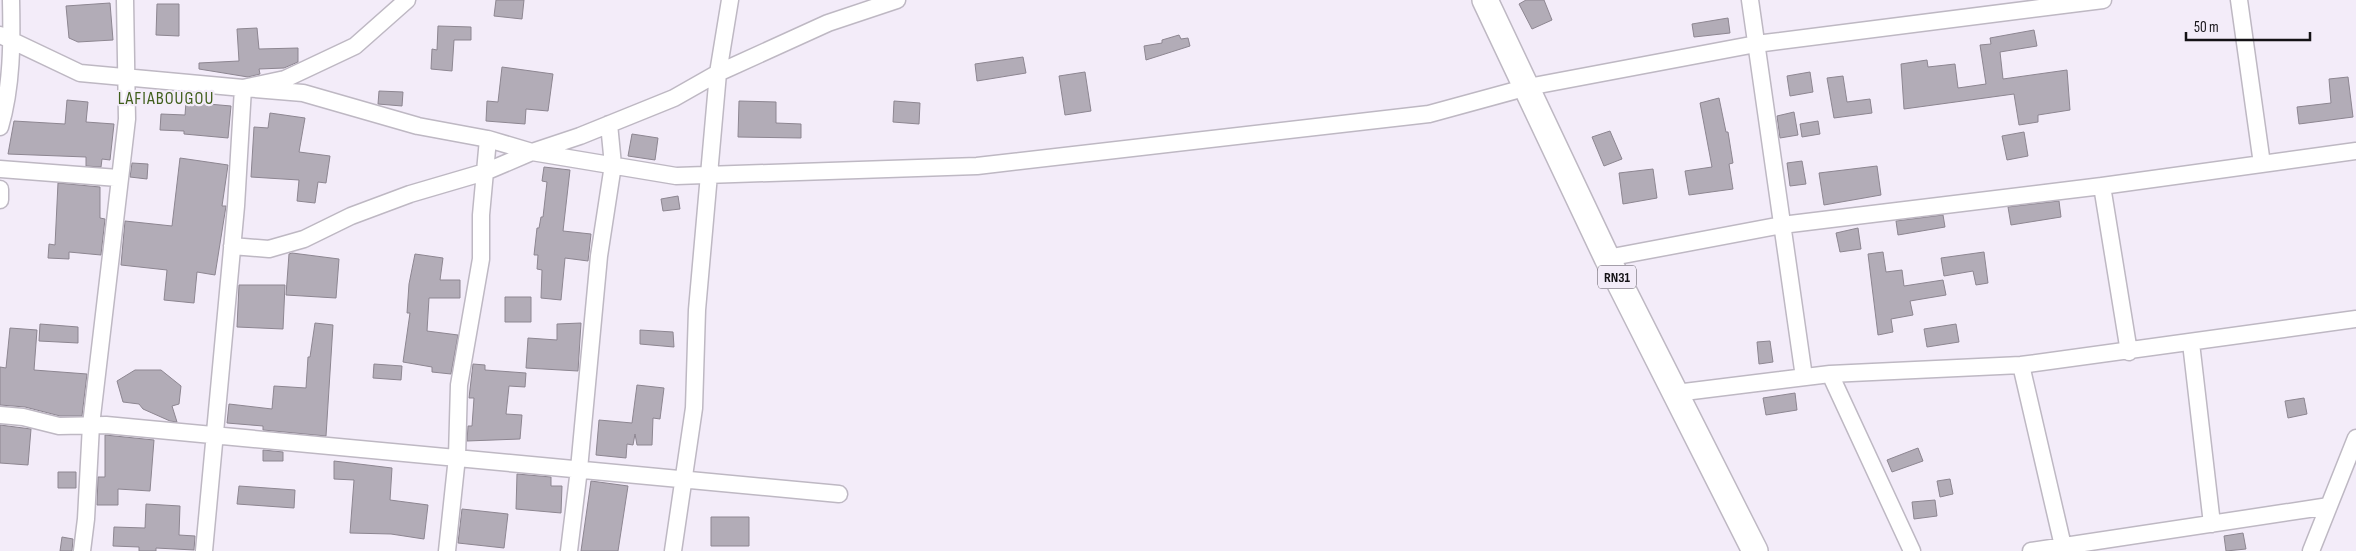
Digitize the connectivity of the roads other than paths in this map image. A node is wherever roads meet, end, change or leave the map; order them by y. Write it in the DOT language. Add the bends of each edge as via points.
graph roads {
  1 [pos="11,0"];
  2 [pos="125,0"];
  3 [pos="407,0"];
  4 [pos="730,0"];
  5 [pos="897,0"];
  6 [pos="1485,0"];
  7 [pos="1750,0"];
  8 [pos="2103,0"];
  9 [pos="2239,0"];
  10 [pos="6,37"];
  11 [pos="1756,44"];
  12 [pos="718,73"];
  13 [pos="127,78"];
  14 [pos="1528,87"];
  15 [pos="243,88"];
  16 [pos="608,124"];
  17 [pos="0,127"];
  18 [pos="488,139"];
  19 [pos="2356,151"];
  20 [pos="532,152"];
  21 [pos="2262,164"];
  22 [pos="613,165"];
  23 [pos="0,169"];
  24 [pos="485,172"];
  25 [pos="710,175"];
  26 [pos="118,178"];
  27 [pos="2102,186"];
  28 [pos="0,189"];
  29 [pos="0,200"];
  30 [pos="1782,225"];
  31 [pos="232,246"];
  32 [pos="1607,258"];
  33 [pos="2356,319"];
  34 [pos="2191,343"];
  35 [pos="2129,352"];
  36 [pos="2021,365"];
  37 [pos="1830,374"];
  38 [pos="1804,377"];
  39 [pos="1676,393"];
  40 [pos="0,415"];
  41 [pos="91,425"];
  42 [pos="214,435"];
  43 [pos="2356,438"];
  44 [pos="2352,456"];
  45 [pos="457,458"];
  46 [pos="580,469"];
  47 [pos="682,480"];
  48 [pos="839,494"];
  49 [pos="2329,506"];
  50 [pos="2212,524"];
  51 [pos="2063,546"];
  52 [pos="82,551"];
  53 [pos="204,551"];
  54 [pos="447,551"];
  55 [pos="568,551"];
  56 [pos="673,551"];
  57 [pos="1755,551"];
  58 [pos="1912,551"];
  59 [pos="2031,551"];
  60 [pos="2311,551"];
  1 -- 10 [label="street"];
  2 -- 13 [label="street"];
  3 -- 15 [label="street" via="355,46 285,79"];
  4 -- 12 [label="street"];
  5 -- 12 [label="street" via="828,23"];
  6 -- 14 [label="main road, RN31"];
  7 -- 11 [label="street"];
  8 -- 11 [label="street"];
  9 -- 21 [label="street"];
  10 -- 13 [label="street" via="80,73"];
  10 -- 17 [label="street" via="6,106"];
  11 -- 14 [label="street"];
  11 -- 30 [label="street"];
  12 -- 16 [label="street" via="674,98"];
  12 -- 25 [label="street"];
  13 -- 15 [label="street"];
  13 -- 26 [label="street" via="127,119"];
  14 -- 25 [label="street" via="1429,114 977,166"];
  14 -- 32 [label="main road, RN31"];
  15 -- 18 [label="street" via="303,93 418,126"];
  15 -- 31 [label="street"];
  16 -- 20 [label="street"];
  16 -- 22 [label="street"];
  18 -- 20 [label="street"];
  18 -- 24 [label="street"];
  19 -- 21 [label="street"];
  20 -- 22 [label="street"];
  20 -- 24 [label="street"];
  21 -- 27 [label="street"];
  22 -- 25 [label="street" via="676,176"];
  22 -- 46 [label="street" via="600,256"];
  23 -- 26 [label="street"];
  24 -- 31 [label="street" via="410,194 351,216 304,239 268,249"];
  24 -- 45 [label="street" via="481,259 459,385"];
  25 -- 47 [label="street" via="697,310 694,408"];
  26 -- 41 [label="street"];
  27 -- 30 [label="street"];
  27 -- 35 [label="street"];
  28 -- 29 [label="street"];
  30 -- 32 [label="street"];
  30 -- 38 [label="street"];
  31 -- 42 [label="street"];
  32 -- 39 [label="main road, RN31"];
  33 -- 34 [label="street"];
  34 -- 35 [label="street"];
  34 -- 50 [label="street"];
  35 -- 36 [label="street"];
  36 -- 37 [label="street"];
  36 -- 51 [label="street"];
  37 -- 38 [label="street"];
  37 -- 58 [label="street"];
  38 -- 39 [label="street"];
  39 -- 57 [label="main road, RN31"];
  40 -- 41 [label="street" via="59,426"];
  41 -- 42 [label="street"];
  41 -- 52 [label="street"];
  42 -- 45 [label="street"];
  42 -- 53 [label="street"];
  43 -- 44 [label="street"];
  44 -- 49 [label="street"];
  45 -- 46 [label="street"];
  45 -- 54 [label="street"];
  46 -- 47 [label="street"];
  46 -- 55 [label="street"];
  47 -- 48 [label="street"];
  47 -- 56 [label="street"];
  49 -- 50 [label="street"];
  49 -- 60 [label="street"];
  50 -- 51 [label="street"];
  51 -- 59 [label="street"];
}
